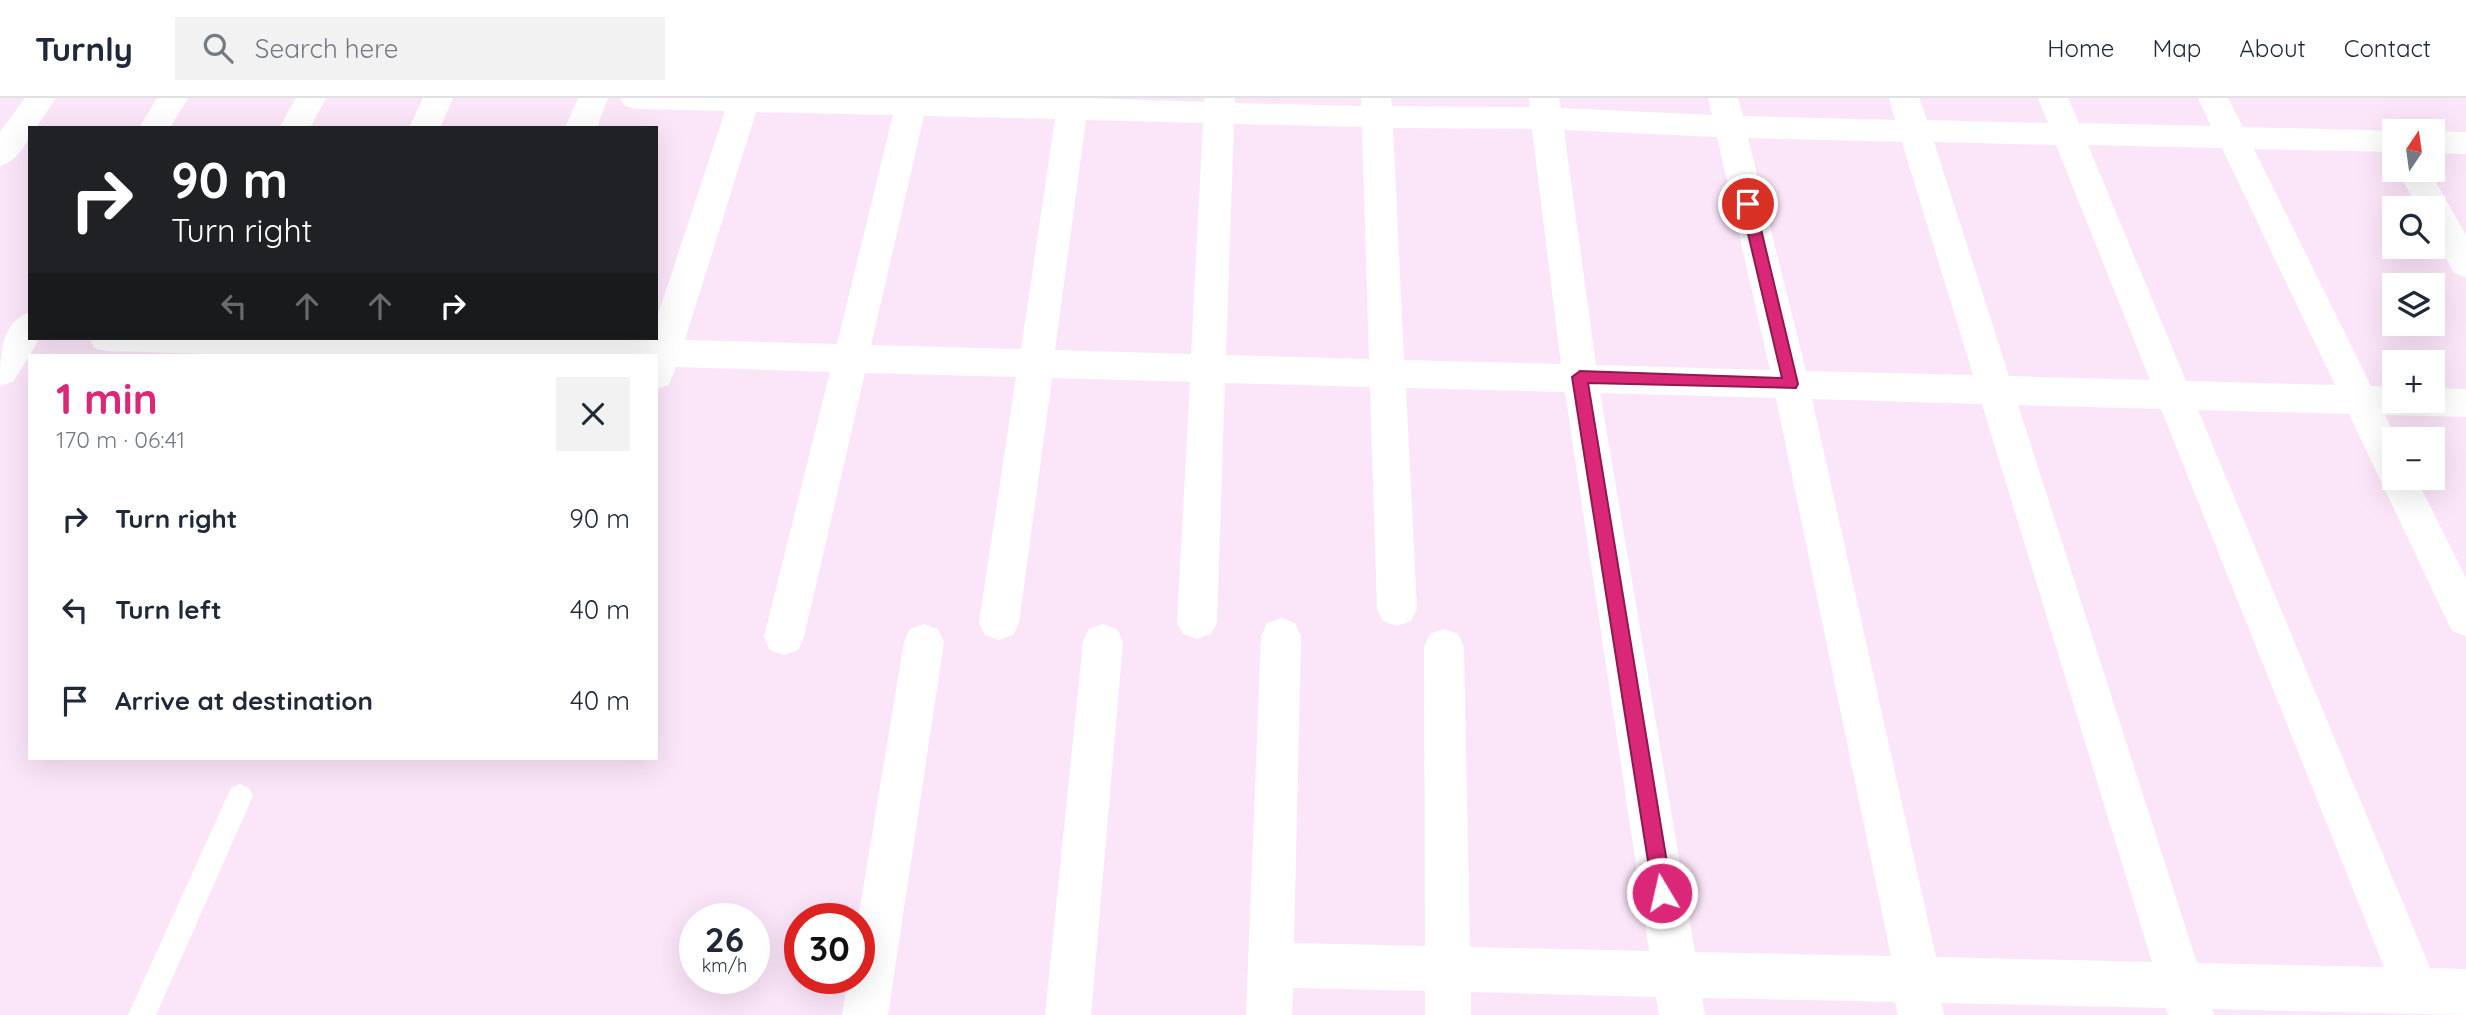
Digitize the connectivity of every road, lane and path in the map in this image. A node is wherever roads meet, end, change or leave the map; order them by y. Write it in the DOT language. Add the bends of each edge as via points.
graph roads {
  1 [pos="41,98"];
  2 [pos="173,98"];
  3 [pos="310,98"];
  4 [pos="438,98"];
  5 [pos="593,98"];
  6 [pos="635,98"];
  7 [pos="2053,98"];
  8 [pos="2213,98"];
  9 [pos="745,100"];
  10 [pos="912,102"];
  11 [pos="1073,104"];
  12 [pos="1220,106"];
  13 [pos="1376,107"];
  14 [pos="1546,108"];
  15 [pos="1726,112"];
  16 [pos="1910,114"];
  17 [pos="155,126"];
  18 [pos="295,126"];
  19 [pos="425,126"];
  20 [pos="582,126"];
  21 [pos="2067,133"];
  22 [pos="2233,137"];
  23 [pos="2382,141"];
  24 [pos="2445,142"];
  25 [pos="2466,143"];
  26 [pos="0,155"];
  27 [pos="2420,182"];
  28 [pos="2466,264"];
  29 [pos="21,333"];
  30 [pos="250,340"];
  31 [pos="322,341"];
  32 [pos="493,347"];
  33 [pos="562,354"];
  34 [pos="851,358"];
  35 [pos="660,364"];
  36 [pos="1036,364"];
  37 [pos="1208,368"];
  38 [pos="0,372"];
  39 [pos="1387,373"];
  40 [pos="1580,377"];
  41 [pos="1791,384"];
  42 [pos="1997,390"];
  43 [pos="2173,395"];
  44 [pos="2360,400"];
  45 [pos="2466,403"];
  46 [pos="2382,445"];
  47 [pos="2404,490"];
  48 [pos="1397,609"];
  49 [pos="2466,619"];
  50 [pos="1197,622"];
  51 [pos="999,623"];
  52 [pos="1281,636"];
  53 [pos="784,637"];
  54 [pos="924,642"];
  55 [pos="1102,642"];
  56 [pos="1444,647"];
  57 [pos="240,796"];
  58 [pos="1269,965"];
  59 [pos="1448,969"];
  60 [pos="2466,992"];
  61 [pos="1679,995"];
  62 [pos="1917,998"];
  63 [pos="2186,1001"];
  64 [pos="2421,1003"];
  65 [pos="142,1015"];
  66 [pos="865,1015"];
  67 [pos="1068,1015"];
  68 [pos="1269,1015"];
  69 [pos="1448,1015"];
  1 -- 26 [label="street"];
  2 -- 17 [label="street"];
  3 -- 18 [label="street"];
  4 -- 19 [label="street"];
  5 -- 20 [label="street"];
  6 -- 9 [label="street"];
  7 -- 21 [label="street"];
  8 -- 22 [label="street"];
  9 -- 10 [label="street"];
  9 -- 35 [label="street"];
  10 -- 11 [label="street"];
  10 -- 34 [label="street"];
  11 -- 12 [label="street"];
  11 -- 36 [label="street"];
  12 -- 13 [label="street"];
  12 -- 37 [label="street"];
  13 -- 14 [label="street"];
  13 -- 39 [label="street"];
  14 -- 15 [label="street"];
  14 -- 40 [label="street"];
  15 -- 16 [label="street"];
  15 -- 41 [label="street"];
  16 -- 21 [label="street"];
  16 -- 42 [label="street"];
  21 -- 22 [label="street"];
  21 -- 43 [label="street"];
  22 -- 23 [label="street"];
  22 -- 44 [label="street"];
  24 -- 25 [label="street"];
  27 -- 28 [label="street"];
  29 -- 38 [label="street"];
  30 -- 31 [label="street"];
  31 -- 32 [label="street"];
  32 -- 33 [label="street"];
  34 -- 35 [label="street"];
  34 -- 36 [label="street"];
  34 -- 53 [label="street"];
  36 -- 37 [label="street"];
  36 -- 51 [label="street"];
  37 -- 39 [label="street"];
  37 -- 50 [label="street"];
  39 -- 40 [label="street"];
  39 -- 48 [label="street"];
  40 -- 41 [label="street"];
  40 -- 61 [label="street"];
  41 -- 42 [label="street"];
  41 -- 62 [label="street" via="1914,952"];
  42 -- 43 [label="street"];
  42 -- 63 [label="street"];
  43 -- 44 [label="street"];
  43 -- 64 [label="street"];
  44 -- 45 [label="street"];
  44 -- 46 [label="street"];
  47 -- 49 [label="street"];
  52 -- 58 [label="street"];
  54 -- 66 [label="street"];
  55 -- 67 [label="street"];
  56 -- 59 [label="street"];
  57 -- 65 [label="lane"];
  58 -- 59 [label="street"];
  58 -- 68 [label="street"];
  59 -- 61 [label="street"];
  59 -- 69 [label="street"];
  60 -- 64 [label="street"];
  61 -- 62 [label="street"];
  62 -- 63 [label="street"];
  63 -- 64 [label="street"];
}
